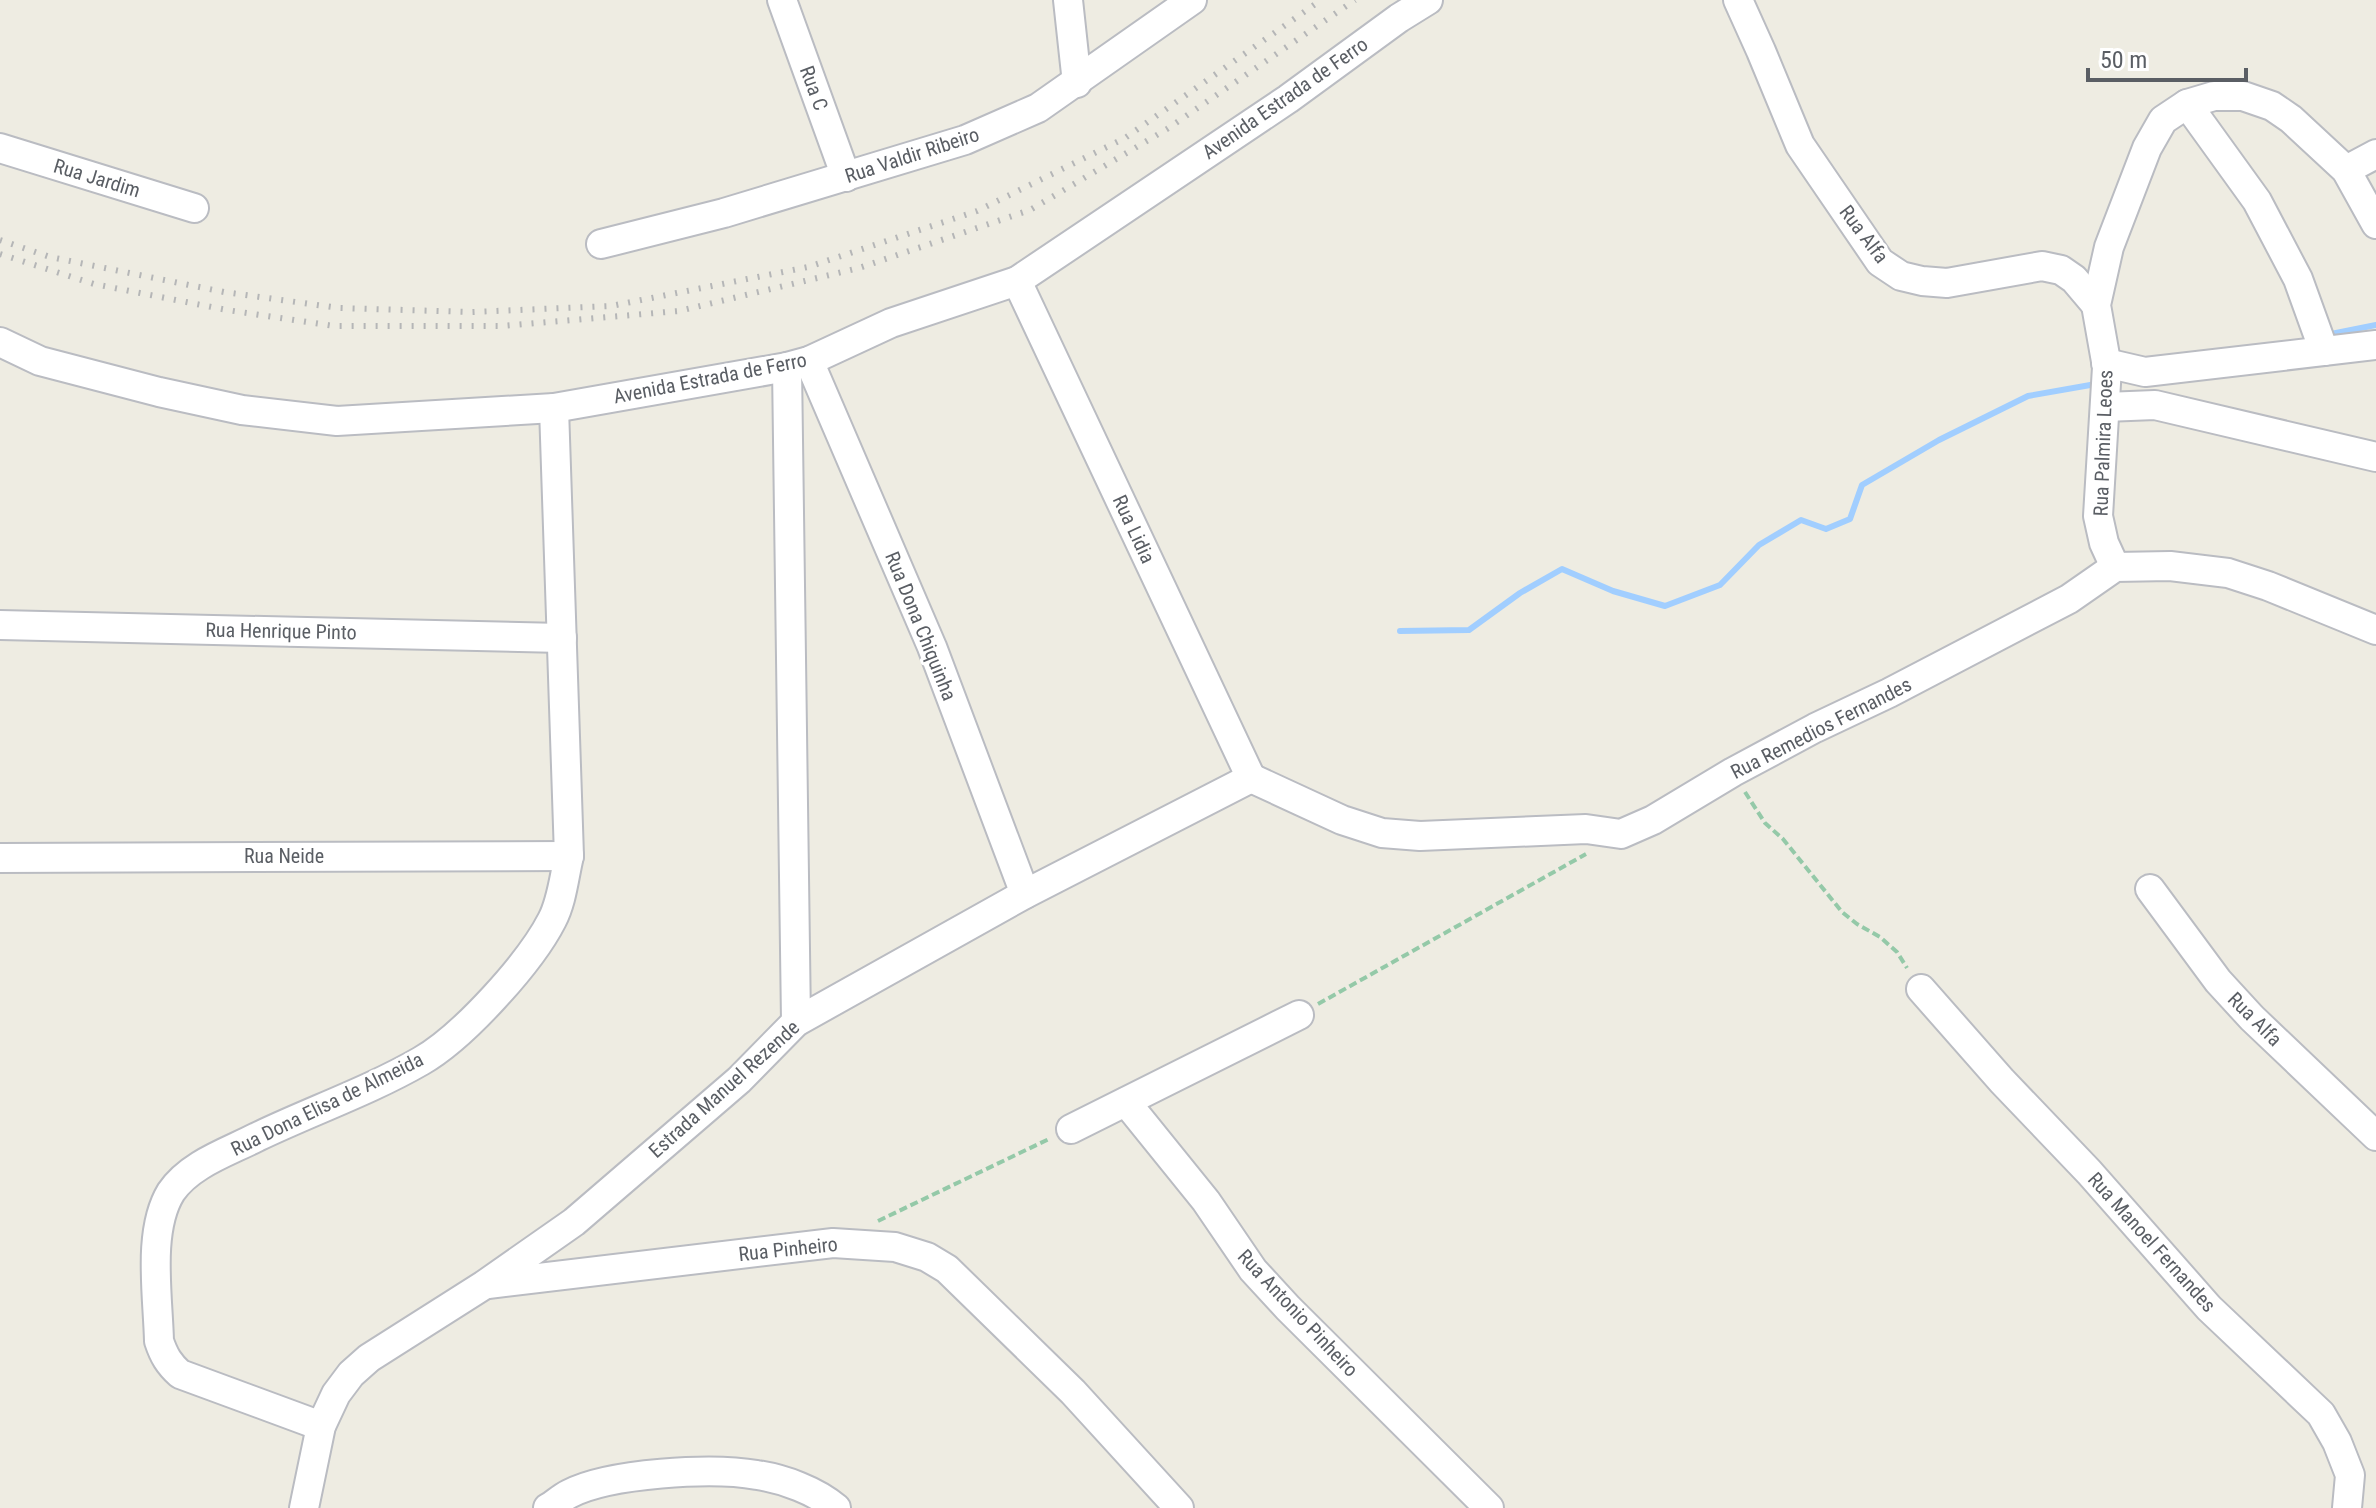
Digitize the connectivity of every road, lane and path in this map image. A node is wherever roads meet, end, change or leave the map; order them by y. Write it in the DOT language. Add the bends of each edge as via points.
graph roads {
  1 [pos="782,0"];
  2 [pos="1068,0"];
  3 [pos="1192,0"];
  4 [pos="1428,0"];
  5 [pos="1738,0"];
  6 [pos="1077,83"];
  7 [pos="2187,104"];
  8 [pos="0,148"];
  9 [pos="2376,154"];
  10 [pos="2346,170"];
  11 [pos="846,177"];
  12 [pos="194,208"];
  13 [pos="2376,224"];
  14 [pos="601,244"];
  15 [pos="1017,281"];
  16 [pos="2096,305"];
  17 [pos="0,342"];
  18 [pos="2376,345"];
  19 [pos="2324,351"];
  20 [pos="798,364"];
  21 [pos="2106,365"];
  22 [pos="2105,403"];
  23 [pos="554,408"];
  24 [pos="2376,457"];
  25 [pos="2115,567"];
  26 [pos="0,625"];
  27 [pos="2376,630"];
  28 [pos="562,638"];
  29 [pos="1733,772"];
  30 [pos="1251,778"];
  31 [pos="1621,834"];
  32 [pos="569,856"];
  33 [pos="1,861"];
  34 [pos="2150,889"];
  35 [pos="1025,894"];
  36 [pos="1921,989"];
  37 [pos="1299,1015"];
  38 [pos="796,1022"];
  39 [pos="1126,1102"];
  40 [pos="1071,1129"];
  41 [pos="2376,1136"];
  42 [pos="875,1223"];
  43 [pos="484,1285"];
  44 [pos="321,1426"];
  45 [pos="304,1508"];
  46 [pos="548,1508"];
  47 [pos="836,1508"];
  48 [pos="1179,1508"];
  49 [pos="1489,1508"];
  50 [pos="2347,1508"];
  1 -- 11 [label="street, Rua C"];
  2 -- 6 [label="street"];
  3 -- 6 [label="street, Rua Valdir Ribeiro"];
  4 -- 15 [label="street, Avenida Estrada de Ferro"];
  5 -- 16 [label="street, Rua Alfa" via="1800,145 1880,262 1901,276 1947,283 2042,266 2074,279"];
  6 -- 11 [label="street, Rua Valdir Ribeiro" via="1038,108 965,140"];
  7 -- 10 [label="street" via="2214,96 2243,96 2272,106"];
  7 -- 16 [label="street, Rua Palmira Leoes" via="2163,120 2147,148 2109,247"];
  7 -- 19 [label="street" via="2257,201 2298,279"];
  8 -- 12 [label="street, Rua Jardim"];
  9 -- 10 [label="street"];
  10 -- 13 [label="street"];
  11 -- 14 [label="street, Rua Valdir Ribeiro"];
  15 -- 20 [label="street, Avenida Estrada de Ferro" via="891,323"];
  15 -- 30 [label="street, Rua Lidia"];
  16 -- 21 [label="street, Rua Palmira Leoes"];
  17 -- 23 [label="street, Avenida Estrada de Ferro" via="40,361 242,410 337,421"];
  18 -- 19 [label="street"];
  19 -- 21 [label="street" via="2145,372"];
  20 -- 23 [label="street, Avenida Estrada de Ferro"];
  20 -- 35 [label="street, Rua Dona Chiquinha" via="932,647"];
  20 -- 38 [label="street"];
  21 -- 22 [label="street, Rua Palmira Leoes"];
  22 -- 24 [label="street" via="2155,405"];
  22 -- 25 [label="street, Rua Palmira Leoes" via="2098,516"];
  23 -- 28 [label="street, Rua Dona Elisa de Almeida"];
  25 -- 27 [label="street" via="2228,573"];
  25 -- 29 [label="street, Rua Remedios Fernandes" via="2069,599"];
  26 -- 28 [label="street, Rua Henrique Pinto"];
  28 -- 32 [label="street, Rua Dona Elisa de Almeida"];
  29 -- 31 [label="street, Rua Remedios Fernandes"];
  29 -- 36 [label="path" via="1765,823 1842,912 1897,952"];
  30 -- 31 [label="street" via="1382,833 1586,829"];
  30 -- 35 [label="street, Estrada Manuel Rezende"];
  31 -- 37 [label="path"];
  32 -- 33 [label="street, Rua Neide"];
  32 -- 44 [label="street, Rua Dona Elisa de Almeida" via="553,918 540,940 466,1027 424,1059 377,1084 194,1168 163,1210 156,1234 164,1357 180,1374"];
  34 -- 41 [label="street, Rua Alfa" via="2218,981"];
  35 -- 38 [label="street, Estrada Manuel Rezende"];
  36 -- 50 [label="street, Rua Manoel Fernandes" via="2209,1308 2321,1414 2350,1475"];
  37 -- 39 [label="street"];
  38 -- 43 [label="street, Estrada Manuel Rezende" via="739,1080 574,1222"];
  39 -- 40 [label="street"];
  39 -- 49 [label="street, Rua Antonio Pinheiro" via="1206,1201 1253,1270"];
  40 -- 42 [label="path"];
  43 -- 44 [label="street, Estrada Manuel Rezende" via="369,1358 336,1394"];
  43 -- 48 [label="street, Rua Pinheiro" via="833,1243 906,1250 947,1269 1073,1392"];
  44 -- 45 [label="street, Estrada Manuel Rezende"];
  46 -- 47 [label="street" via="600,1484 670,1473 757,1475 825,1498"];
}
